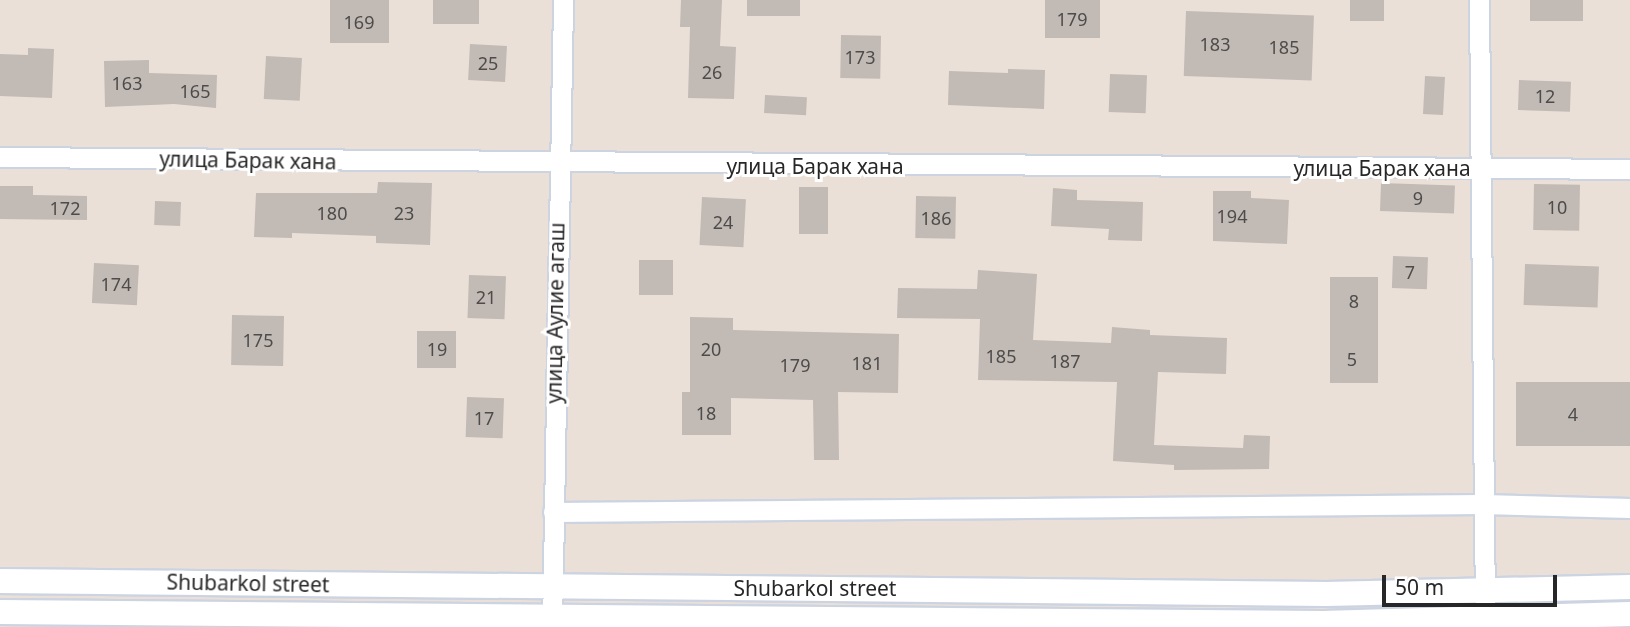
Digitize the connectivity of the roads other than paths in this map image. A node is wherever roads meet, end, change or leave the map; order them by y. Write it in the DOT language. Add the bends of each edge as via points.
graph roads {
  1 [pos="562,0"];
  2 [pos="1479,0"];
  3 [pos="0,157"];
  4 [pos="557,164"];
  5 [pos="1479,169"];
  6 [pos="1630,169"];
  7 [pos="1483,504"];
  8 [pos="1630,508"];
  9 [pos="553,512"];
  10 [pos="0,581"];
  11 [pos="552,586"];
  12 [pos="1630,587"];
  13 [pos="1484,589"];
  14 [pos="0,612"];
  15 [pos="1630,614"];
  16 [pos="1485,618"];
  17 [pos="552,621"];
  1 -- 4 [label="street, улица Аулие агаш"];
  2 -- 5 [label="street"];
  3 -- 4 [label="street, улица Барак хана"];
  4 -- 5 [label="street, улица Барак хана"];
  4 -- 9 [label="street, улица Аулие агаш"];
  5 -- 6 [label="street, улица Барак хана"];
  5 -- 7 [label="street"];
  7 -- 8 [label="street"];
  7 -- 9 [label="street"];
  7 -- 13 [label="street"];
  9 -- 11 [label="street, улица Аулие агаш"];
  10 -- 11 [label="street, Shubarkol street"];
  11 -- 13 [label="street, Shubarkol street" via="1326,594"];
  11 -- 17 [label="street, улица Аулие агаш"];
  12 -- 13 [label="street, Shubarkol street"];
  13 -- 16 [label="street"];
  14 -- 17 [label="street, Shubarkol street"];
  15 -- 16 [label="street, Shubarkol street"];
  16 -- 17 [label="street, Shubarkol street" via="1323,623"];
}
